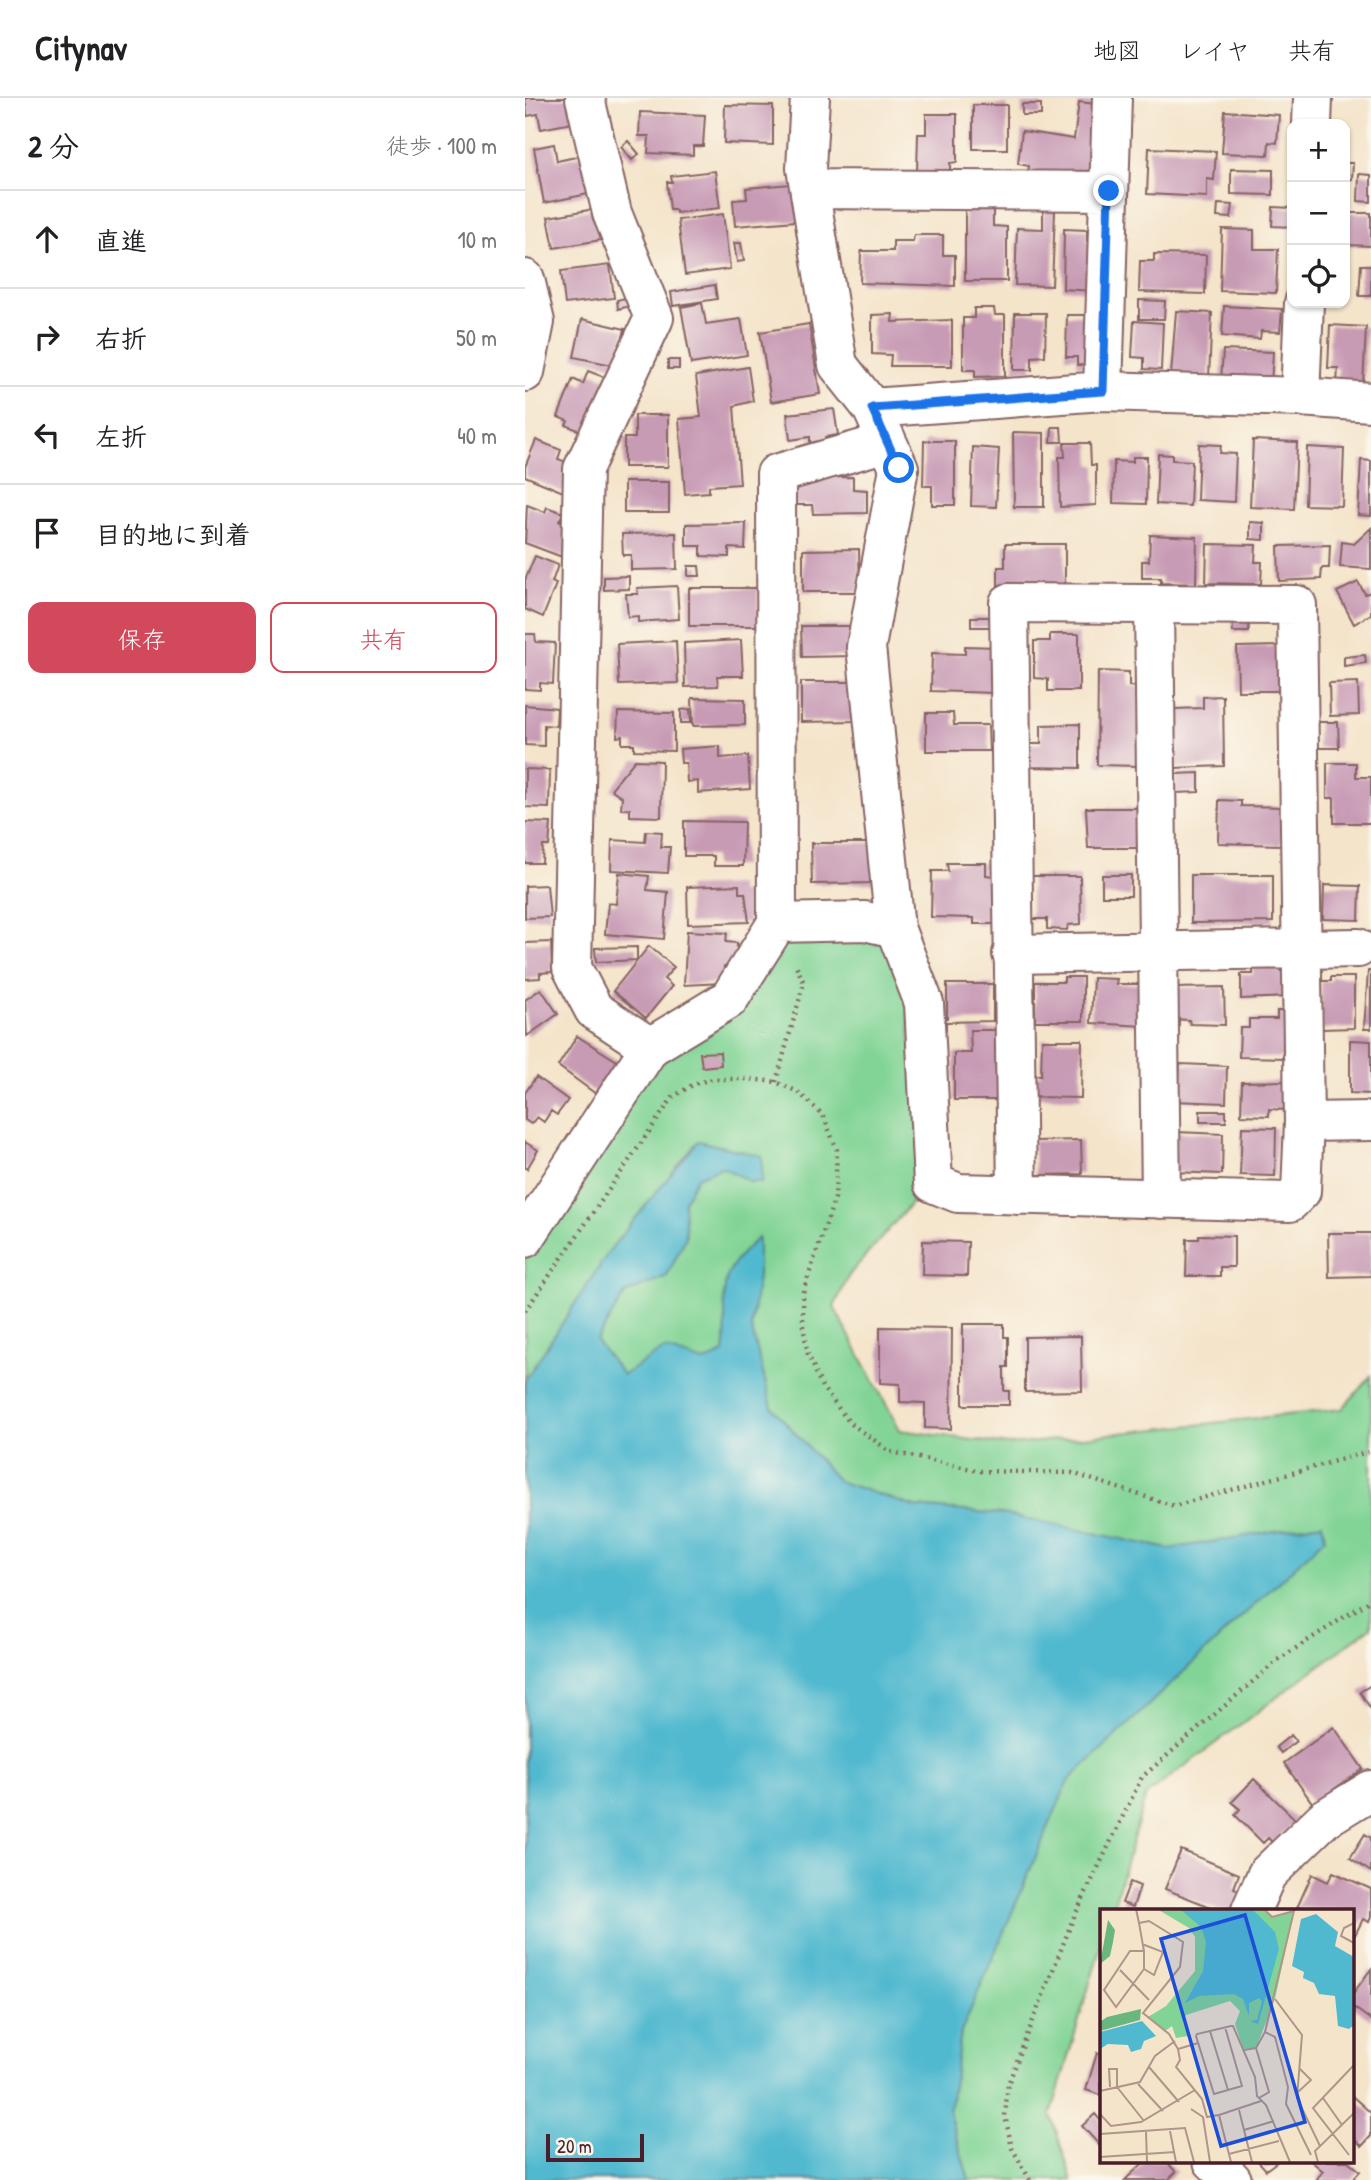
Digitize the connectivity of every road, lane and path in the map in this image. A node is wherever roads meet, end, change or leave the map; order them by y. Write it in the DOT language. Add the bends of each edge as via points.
graph roads {
  1 [pos="585,98"];
  2 [pos="810,98"];
  3 [pos="1112,98"];
  4 [pos="1313,98"];
  5 [pos="1312,119"];
  6 [pos="810,189"];
  7 [pos="1109,191"];
  8 [pos="525,279"];
  9 [pos="1304,308"];
  10 [pos="525,372"];
  11 [pos="1103,391"];
  12 [pos="1300,397"];
  13 [pos="1371,402"];
  14 [pos="880,425"];
  15 [pos="1154,604"];
  16 [pos="777,923"];
  17 [pos="895,928"];
  18 [pos="1302,948"];
  19 [pos="1358,948"];
  20 [pos="1158,951"];
  21 [pos="1012,954"];
  22 [pos="650,1047"];
  23 [pos="776,1082"];
  24 [pos="1371,1121"];
  25 [pos="1304,1122"];
  26 [pos="1017,1195"];
  27 [pos="1161,1199"];
  28 [pos="525,1238"];
  29 [pos="525,1311"];
  30 [pos="1371,1451"];
  31 [pos="1371,1600"];
  32 [pos="1371,1790"];
  33 [pos="1251,1909"];
  34 [pos="1214,2162"];
  35 [pos="1030,2180"];
  36 [pos="1233,2180"];
  1 -- 22 [label="street" via="612,213 654,318 583,469 572,968 594,1010"];
  2 -- 6 [label="street" via="806,168"];
  3 -- 7 [label="street"];
  4 -- 5 [label="street"];
  6 -- 7 [label="street"];
  6 -- 14 [label="street" via="838,365"];
  7 -- 11 [label="street"];
  8 -- 10 [label="street" via="535,322"];
  9 -- 12 [label="street"];
  11 -- 12 [label="street"];
  11 -- 14 [label="street"];
  12 -- 13 [label="street"];
  14 -- 16 [label="street" via="776,474"];
  14 -- 17 [label="street" via="899,468 866,647"];
  15 -- 18 [label="street" via="1297,605"];
  15 -- 20 [label="street"];
  15 -- 21 [label="street" via="1009,603"];
  16 -- 17 [label="street" via="865,921"];
  16 -- 22 [label="street" via="729,999"];
  16 -- 23 [label="path" via="804,983"];
  17 -- 26 [label="street" via="924,1003 933,1183 958,1193"];
  18 -- 19 [label="street"];
  18 -- 20 [label="street"];
  18 -- 25 [label="street"];
  20 -- 21 [label="street"];
  20 -- 27 [label="street"];
  21 -- 26 [label="street"];
  22 -- 28 [label="street"];
  23 -- 29 [label="path" via="713,1079 673,1097"];
  23 -- 30 [label="path" via="798,1091 823,1115 837,1150 835,1198 803,1292 808,1354 822,1387 850,1423 891,1452 981,1471 1072,1473 1174,1506"];
  24 -- 25 [label="street"];
  25 -- 27 [label="street" via="1301,1192 1290,1202"];
  26 -- 27 [label="street"];
  31 -- 35 [label="path" via="1279,1659 1142,1777 1073,1919 1008,2084 1005,2116 1012,2148"];
  32 -- 33 [label="street" via="1324,1819 1267,1874"];
  34 -- 36 [label="street"];
}
